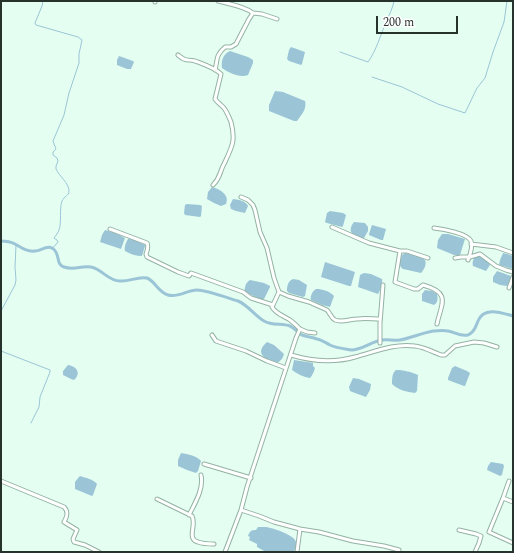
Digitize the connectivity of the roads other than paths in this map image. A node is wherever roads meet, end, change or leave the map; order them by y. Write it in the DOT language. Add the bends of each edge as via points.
graph roads {
  1 [pos="218,1"];
  2 [pos="253,13"];
  3 [pos="277,19"];
  4 [pos="178,55"];
  5 [pos="215,70"];
  6 [pos="212,185"];
  7 [pos="241,197"];
  8 [pos="332,227"];
  9 [pos="434,228"];
  10 [pos="110,230"];
  11 [pos="471,244"];
  12 [pos="400,250"];
  13 [pos="513,253"];
  14 [pos="428,258"];
  15 [pos="455,258"];
  16 [pos="469,258"];
  17 [pos="513,272"];
  18 [pos="513,277"];
  19 [pos="383,285"];
  20 [pos="509,288"];
  21 [pos="279,292"];
  22 [pos="273,305"];
  23 [pos="380,319"];
  24 [pos="436,324"];
  25 [pos="300,330"];
  26 [pos="315,333"];
  27 [pos="212,336"];
  28 [pos="380,343"];
  29 [pos="497,347"];
  30 [pos="291,355"];
  31 [pos="286,368"];
  32 [pos="204,464"];
  33 [pos="201,475"];
  34 [pos="251,478"];
  35 [pos="1,481"];
  36 [pos="509,481"];
  37 [pos="503,498"];
  38 [pos="156,499"];
  39 [pos="513,502"];
  40 [pos="241,510"];
  41 [pos="189,515"];
  42 [pos="300,529"];
  43 [pos="459,530"];
  44 [pos="513,543"];
  45 [pos="214,544"];
  46 [pos="399,550"];
  47 [pos="96,551"];
  48 [pos="225,552"];
  49 [pos="296,552"];
  50 [pos="475,552"];
  1 -- 2 [label="street"];
  2 -- 3 [label="street"];
  2 -- 5 [label="street" via="236,44 225,47 220,52"];
  4 -- 5 [label="street" via="185,60 195,61"];
  5 -- 6 [label="street" via="221,76 215,99 229,116 234,138 220,177"];
  7 -- 21 [label="street" via="248,200 255,210"];
  8 -- 12 [label="street" via="369,243"];
  9 -- 11 [label="street" via="467,237"];
  10 -- 22 [label="street" via="147,243 147,257 178,272 189,276 191,273"];
  11 -- 13 [label="street" via="496,247"];
  11 -- 16 [label="street"];
  12 -- 14 [label="street"];
  12 -- 24 [label="street" via="395,282 414,289 423,285 441,295 441,311"];
  15 -- 16 [label="street"];
  16 -- 17 [label="street" via="480,254 496,266"];
  18 -- 20 [label="street"];
  19 -- 23 [label="street"];
  21 -- 22 [label="street"];
  21 -- 23 [label="street" via="327,310 335,320"];
  22 -- 25 [label="street" via="278,314 297,325"];
  23 -- 28 [label="street"];
  25 -- 26 [label="street"];
  25 -- 30 [label="street"];
  27 -- 31 [label="street" via="216,341"];
  29 -- 30 [label="street" via="474,342 455,346 445,355 441,355 416,346 403,346 333,360"];
  30 -- 31 [label="street"];
  31 -- 34 [label="street"];
  32 -- 34 [label="street"];
  33 -- 41 [label="street" via="198,497"];
  34 -- 40 [label="street"];
  35 -- 47 [label="street" via="64,507 68,512 64,522 77,530 74,542"];
  36 -- 37 [label="street"];
  37 -- 39 [label="street"];
  37 -- 44 [label="street" via="489,532"];
  38 -- 41 [label="street"];
  40 -- 42 [label="street"];
  40 -- 48 [label="street"];
  41 -- 45 [label="street" via="194,520 192,538 200,543"];
  42 -- 46 [label="street"];
  42 -- 49 [label="street"];
  43 -- 50 [label="street" via="481,536"];
}
